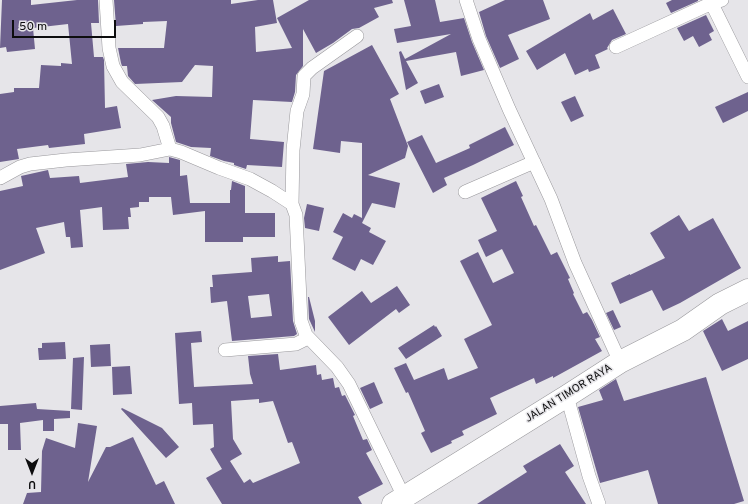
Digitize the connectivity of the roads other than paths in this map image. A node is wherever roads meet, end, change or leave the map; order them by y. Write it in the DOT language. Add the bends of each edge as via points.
graph roads {
  1 [pos="106,0"];
  2 [pos="466,0"];
  3 [pos="715,1"];
  4 [pos="356,36"];
  5 [pos="616,47"];
  6 [pos="748,77"];
  7 [pos="170,149"];
  8 [pos="534,162"];
  9 [pos="0,178"];
  10 [pos="465,192"];
  11 [pos="292,204"];
  12 [pos="748,290"];
  13 [pos="306,335"];
  14 [pos="225,350"];
  15 [pos="620,362"];
  16 [pos="567,396"];
  17 [pos="399,501"];
  18 [pos="599,504"];
  1 -- 7 [label="street" via="109,48 114,66 122,82 158,117"];
  2 -- 8 [label="street" via="479,39"];
  3 -- 5 [label="street"];
  3 -- 6 [label="street"];
  4 -- 11 [label="street" via="304,76 293,150"];
  7 -- 9 [label="street" via="140,155 30,164"];
  7 -- 11 [label="street" via="250,179"];
  8 -- 10 [label="street"];
  8 -- 15 [label="street" via="575,263"];
  11 -- 13 [label="street" via="296,215 301,321"];
  12 -- 15 [label="highway, JALAN TIMOR RAYA" via="720,304 683,330"];
  13 -- 14 [label="street" via="304,340 296,344"];
  13 -- 17 [label="street" via="337,367 349,384"];
  15 -- 16 [label="highway, JALAN TIMOR RAYA"];
  16 -- 17 [label="highway, JALAN TIMOR RAYA"];
  16 -- 18 [label="street"];
}
